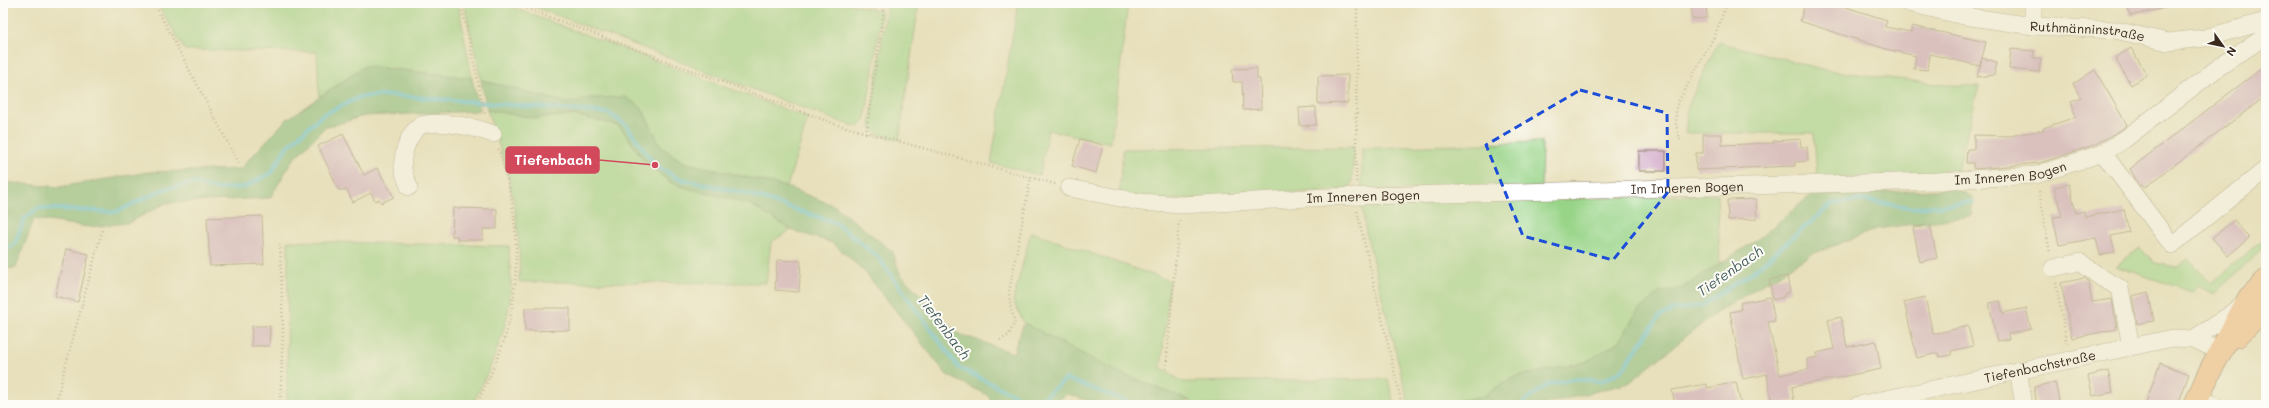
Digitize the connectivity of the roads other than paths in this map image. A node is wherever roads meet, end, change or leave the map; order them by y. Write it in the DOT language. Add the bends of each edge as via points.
graph roads {
  1 [pos="1908,3"];
  2 [pos="2033,3"];
  3 [pos="2266,21"];
  4 [pos="2033,26"];
  5 [pos="2266,36"];
  6 [pos="493,134"];
  7 [pos="2103,153"];
  8 [pos="2266,169"];
  9 [pos="409,187"];
  10 [pos="1069,188"];
  11 [pos="2053,268"];
  12 [pos="2266,281"];
  13 [pos="2258,302"];
  14 [pos="2193,339"];
  15 [pos="2131,347"];
  16 [pos="2220,352"];
  17 [pos="2018,370"];
  18 [pos="2202,402"];
  19 [pos="1858,405"];
  20 [pos="2024,405"];
  1 -- 4 [label="street, Ruthmänninstraße" via="1964,16"];
  2 -- 4 [label="street"];
  3 -- 4 [label="street, Ruthmänninstraße" via="2206,38 2168,42 2116,30"];
  5 -- 7 [label="street, Im Inneren Bogen" via="2219,67"];
  6 -- 9 [label="street" via="468,126 425,124 414,130 403,162"];
  7 -- 8 [label="street" via="2172,245"];
  7 -- 10 [label="street, Im Inneren Bogen" via="2036,175 1993,179 1356,197 1181,205 1140,202"];
  11 -- 15 [label="street" via="2080,262 2120,288"];
  12 -- 13 [label="main road"];
  13 -- 14 [label="street" via="2228,316"];
  13 -- 16 [label="main road"];
  14 -- 15 [label="street, Tiefenbachstraße" via="2173,338"];
  14 -- 16 [label="street, Tiefenbachstraße"];
  15 -- 17 [label="street, Tiefenbachstraße"];
  16 -- 18 [label="main road"];
  17 -- 19 [label="street, Tiefenbachstraße"];
  17 -- 20 [label="street"];
}
